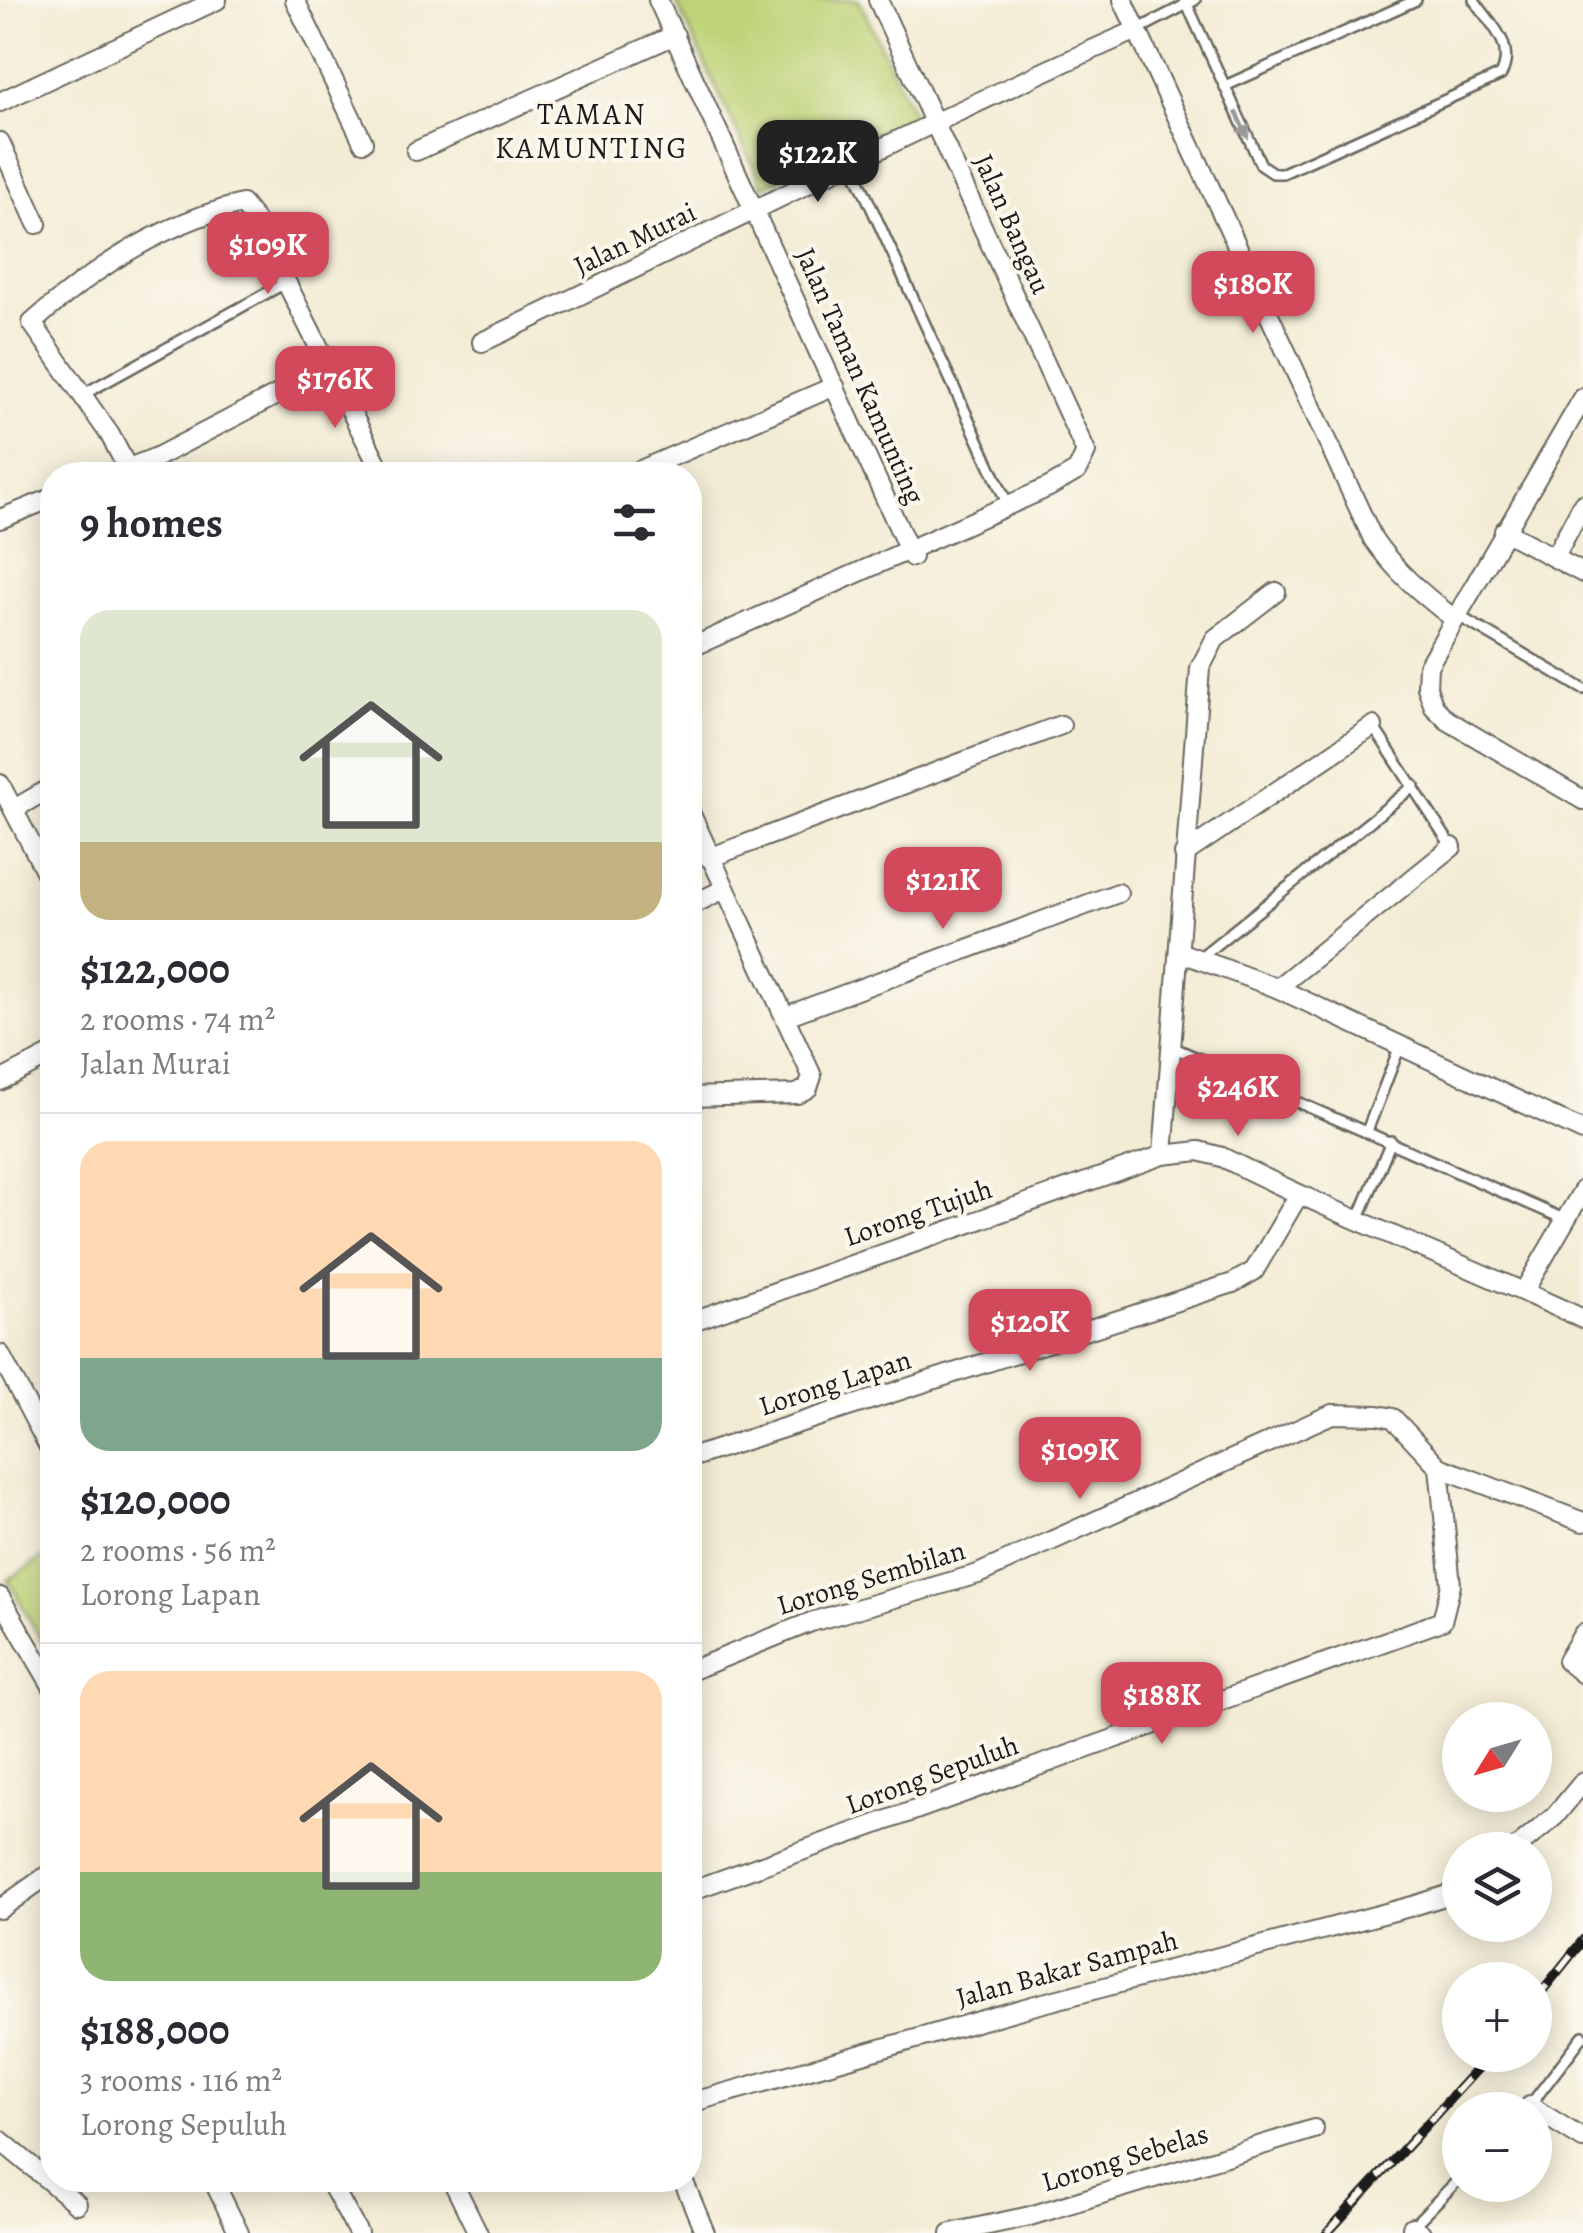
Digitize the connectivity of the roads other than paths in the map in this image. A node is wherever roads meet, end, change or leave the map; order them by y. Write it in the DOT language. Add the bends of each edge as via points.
graph roads {
  1 [pos="217,0"];
  2 [pos="658,0"];
  3 [pos="878,0"];
  4 [pos="1123,0"];
  5 [pos="1416,0"];
  6 [pos="1474,0"];
  7 [pos="297,1"];
  8 [pos="1189,1"];
  9 [pos="1137,30"];
  10 [pos="675,35"];
  11 [pos="1224,86"];
  12 [pos="0,102"];
  13 [pos="935,120"];
  14 [pos="0,142"];
  15 [pos="362,142"];
  16 [pos="416,151"];
  17 [pos="851,163"];
  18 [pos="755,211"];
  19 [pos="36,224"];
  20 [pos="287,282"];
  21 [pos="482,342"];
  22 [pos="330,367"];
  23 [pos="835,386"];
  24 [pos="82,395"];
  25 [pos="1583,398"];
  26 [pos="117,462"];
  27 [pos="144,462"];
  28 [pos="377,462"];
  29 [pos="659,462"];
  30 [pos="40,503"];
  31 [pos="1583,504"];
  32 [pos="1008,505"];
  33 [pos="0,519"];
  34 [pos="1504,531"];
  35 [pos="910,553"];
  36 [pos="1554,556"];
  37 [pos="1583,573"];
  38 [pos="1276,592"];
  39 [pos="1455,617"];
  40 [pos="702,643"];
  41 [pos="1583,688"];
  42 [pos="1060,725"];
  43 [pos="1373,726"];
  44 [pos="0,784"];
  45 [pos="1414,786"];
  46 [pos="40,794"];
  47 [pos="1583,800"];
  48 [pos="14,809"];
  49 [pos="702,841"];
  50 [pos="1452,847"];
  51 [pos="1184,854"];
  52 [pos="709,858"];
  53 [pos="40,860"];
  54 [pos="724,888"];
  55 [pos="1118,892"];
  56 [pos="702,900"];
  57 [pos="1179,952"];
  58 [pos="1198,958"];
  59 [pos="1277,988"];
  60 [pos="786,1016"];
  61 [pos="1400,1046"];
  62 [pos="1172,1047"];
  63 [pos="40,1060"];
  64 [pos="0,1081"];
  65 [pos="702,1096"];
  66 [pos="1367,1130"];
  67 [pos="1583,1131"];
  68 [pos="1391,1142"];
  69 [pos="1164,1155"];
  70 [pos="1583,1190"];
  71 [pos="1298,1196"];
  72 [pos="1566,1220"];
  73 [pos="1357,1223"];
  74 [pos="1524,1291"];
  75 [pos="702,1318"];
  76 [pos="1583,1319"];
  77 [pos="0,1354"];
  78 [pos="40,1430"];
  79 [pos="702,1454"];
  80 [pos="1439,1468"];
  81 [pos="1583,1522"];
  82 [pos="0,1596"];
  83 [pos="1583,1634"];
  84 [pos="40,1665"];
  85 [pos="702,1666"];
  86 [pos="1583,1674"];
  87 [pos="1583,1782"];
  88 [pos="1536,1832"];
  89 [pos="40,1881"];
  90 [pos="702,1887"];
  91 [pos="1442,1896"];
  92 [pos="0,1909"];
  93 [pos="1583,2036"];
  94 [pos="1540,2092"];
  95 [pos="702,2100"];
  96 [pos="1552,2122"];
  97 [pos="1314,2129"];
  98 [pos="0,2140"];
  99 [pos="1583,2140"];
  100 [pos="40,2173"];
  101 [pos="63,2192"];
  102 [pos="219,2192"];
  103 [pos="336,2192"];
  104 [pos="458,2192"];
  105 [pos="687,2192"];
  106 [pos="1442,2200"];
  107 [pos="77,2204"];
  108 [pos="1417,2230"];
  109 [pos="239,2233"];
  110 [pos="358,2233"];
  111 [pos="478,2233"];
  112 [pos="704,2233"];
  113 [pos="951,2233"];
  1 -- 12 [label="street"];
  2 -- 10 [label="street, Jalan Taman Kamunting"];
  3 -- 13 [label="street, Jalan Bangau"];
  4 -- 9 [label="street"];
  5 -- 11 [label="lane"];
  11 -- 6 [label="lane, one-way" via="1260,165 1283,173 1501,75 1506,46"];
  7 -- 15 [label="street"];
  8 -- 9 [label="lane"];
  8 -- 11 [label="lane"];
  9 -- 13 [label="street, Jalan Murai"];
  9 -- 39 [label="street" via="1373,539 1412,586"];
  10 -- 16 [label="street"];
  10 -- 18 [label="street, Jalan Taman Kamunting"];
  13 -- 17 [label="street, Jalan Murai"];
  13 -- 32 [label="street, Jalan Bangau" via="1086,452 1077,471"];
  14 -- 19 [label="street"];
  17 -- 18 [label="street, Jalan Murai"];
  17 -- 32 [label="lane"];
  18 -- 21 [label="street, Jalan Murai"];
  18 -- 23 [label="street, Jalan Taman Kamunting"];
  20 -- 22 [label="street"];
  20 -- 24 [label="lane"];
  20 -- 24 [label="street" via="242,204 165,230 32,323"];
  22 -- 27 [label="street"];
  22 -- 28 [label="street"];
  23 -- 29 [label="street"];
  23 -- 35 [label="street, Jalan Taman Kamunting"];
  24 -- 26 [label="street" via="110,435"];
  25 -- 34 [label="street"];
  30 -- 33 [label="street"];
  31 -- 36 [label="street"];
  32 -- 35 [label="street"];
  34 -- 36 [label="street"];
  34 -- 39 [label="street"];
  35 -- 40 [label="street"];
  36 -- 37 [label="street"];
  38 -- 51 [label="street" via="1215,639 1200,668"];
  39 -- 41 [label="lane"];
  39 -- 47 [label="street" via="1428,666 1434,707"];
  42 -- 52 [label="street"];
  43 -- 45 [label="lane"];
  43 -- 51 [label="street"];
  44 -- 48 [label="street"];
  45 -- 50 [label="lane"];
  45 -- 58 [label="lane"];
  46 -- 48 [label="street"];
  48 -- 53 [label="street"];
  49 -- 52 [label="street"];
  50 -- 59 [label="street"];
  51 -- 57 [label="street"];
  52 -- 54 [label="street"];
  54 -- 56 [label="street"];
  54 -- 60 [label="street"];
  55 -- 60 [label="street"];
  57 -- 58 [label="street"];
  57 -- 62 [label="street"];
  58 -- 59 [label="street"];
  59 -- 61 [label="street"];
  60 -- 65 [label="street" via="812,1076 808,1088 798,1094"];
  61 -- 66 [label="lane"];
  61 -- 67 [label="street"];
  62 -- 66 [label="lane"];
  62 -- 69 [label="street"];
  63 -- 64 [label="street"];
  66 -- 68 [label="lane"];
  68 -- 72 [label="lane"];
  68 -- 73 [label="lane"];
  69 -- 71 [label="street, Lorong Tujuh" via="1222,1157"];
  69 -- 75 [label="street, Lorong Tujuh"];
  70 -- 72 [label="street"];
  71 -- 73 [label="street, Lorong Tujuh"];
  71 -- 79 [label="street, Lorong Lapan" via="1254,1271 1234,1283"];
  72 -- 74 [label="street"];
  73 -- 74 [label="street, Lorong Tujuh"];
  74 -- 76 [label="street, Lorong Tujuh"];
  77 -- 78 [label="street"];
  80 -- 81 [label="street"];
  80 -- 85 [label="street, Lorong Sembilan" via="1393,1418 1332,1414 978,1574 812,1622"];
  80 -- 90 [label="street, Lorong Sepuluh" via="1451,1584 1442,1621"];
  82 -- 84 [label="street"];
  83 -- 86 [label="street" via="1567,1660"];
  87 -- 88 [label="street"];
  89 -- 92 [label="street"];
  91 -- 95 [label="street, Jalan Bakar Sampah"];
  93 -- 94 [label="lane"];
  96 -- 99 [label="street"];
  97 -- 113 [label="street, Lorong Sebelas" via="1030,2216"];
  98 -- 100 [label="street"];
  101 -- 107 [label="street"];
  102 -- 109 [label="street"];
  103 -- 110 [label="street"];
  104 -- 111 [label="street"];
  105 -- 112 [label="street"];
  106 -- 108 [label="lane"];
}
